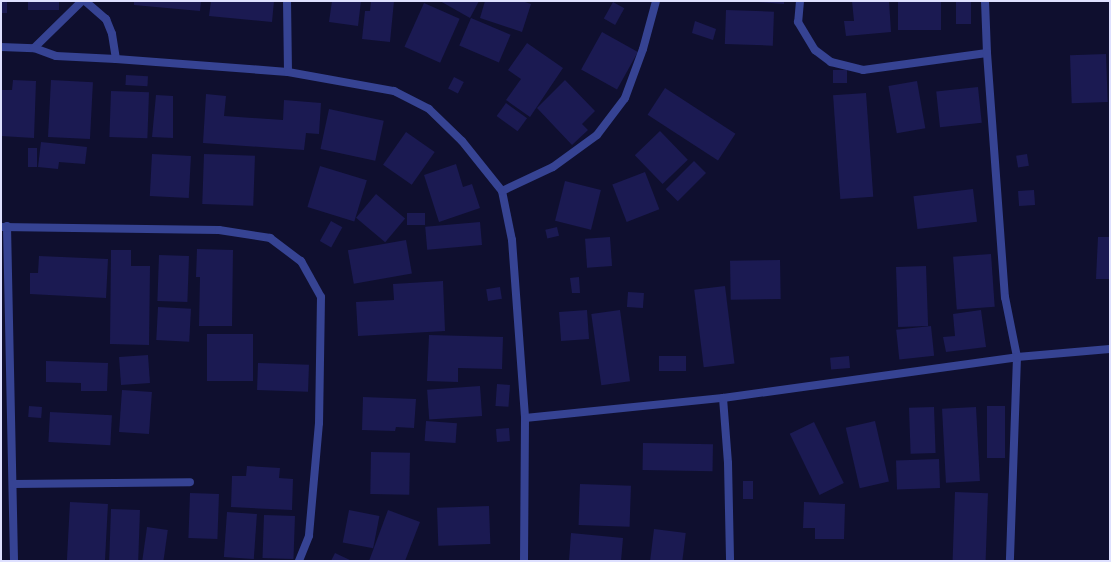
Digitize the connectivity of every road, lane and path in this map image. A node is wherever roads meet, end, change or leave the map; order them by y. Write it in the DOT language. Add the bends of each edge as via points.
graph roads {
  1 [pos="84,1"];
  2 [pos="287,1"];
  3 [pos="656,1"];
  4 [pos="800,1"];
  5 [pos="985,1"];
  6 [pos="1,47"];
  7 [pos="34,48"];
  8 [pos="987,53"];
  9 [pos="116,59"];
  10 [pos="288,72"];
  11 [pos="502,192"];
  12 [pos="4,226"];
  13 [pos="1110,349"];
  14 [pos="1017,357"];
  15 [pos="723,398"];
  16 [pos="525,418"];
  17 [pos="190,482"];
  18 [pos="13,484"];
  19 [pos="14,561"];
  20 [pos="300,561"];
  21 [pos="524,561"];
  22 [pos="730,561"];
  23 [pos="1010,561"];
  1 -- 7 [label="street"];
  1 -- 9 [label="street" via="106,19 112,34"];
  2 -- 10 [label="street"];
  3 -- 11 [label="street" via="643,49 625,98 597,135 553,167"];
  4 -- 8 [label="street" via="798,22 815,50 831,62 863,70"];
  5 -- 8 [label="street"];
  6 -- 7 [label="street"];
  7 -- 9 [label="street" via="56,56"];
  8 -- 14 [label="street" via="1005,297"];
  9 -- 10 [label="street"];
  10 -- 11 [label="street" via="394,91 429,109 462,141"];
  11 -- 16 [label="street" via="512,240"];
  12 -- 18 [label="street"];
  12 -- 20 [label="street" via="218,230 270,238 301,261 321,297 318,431 309,536"];
  13 -- 14 [label="street"];
  14 -- 15 [label="street"];
  14 -- 23 [label="street"];
  15 -- 16 [label="street"];
  15 -- 22 [label="street" via="728,463"];
  16 -- 21 [label="street"];
  17 -- 18 [label="street"];
  18 -- 19 [label="street"];
}
